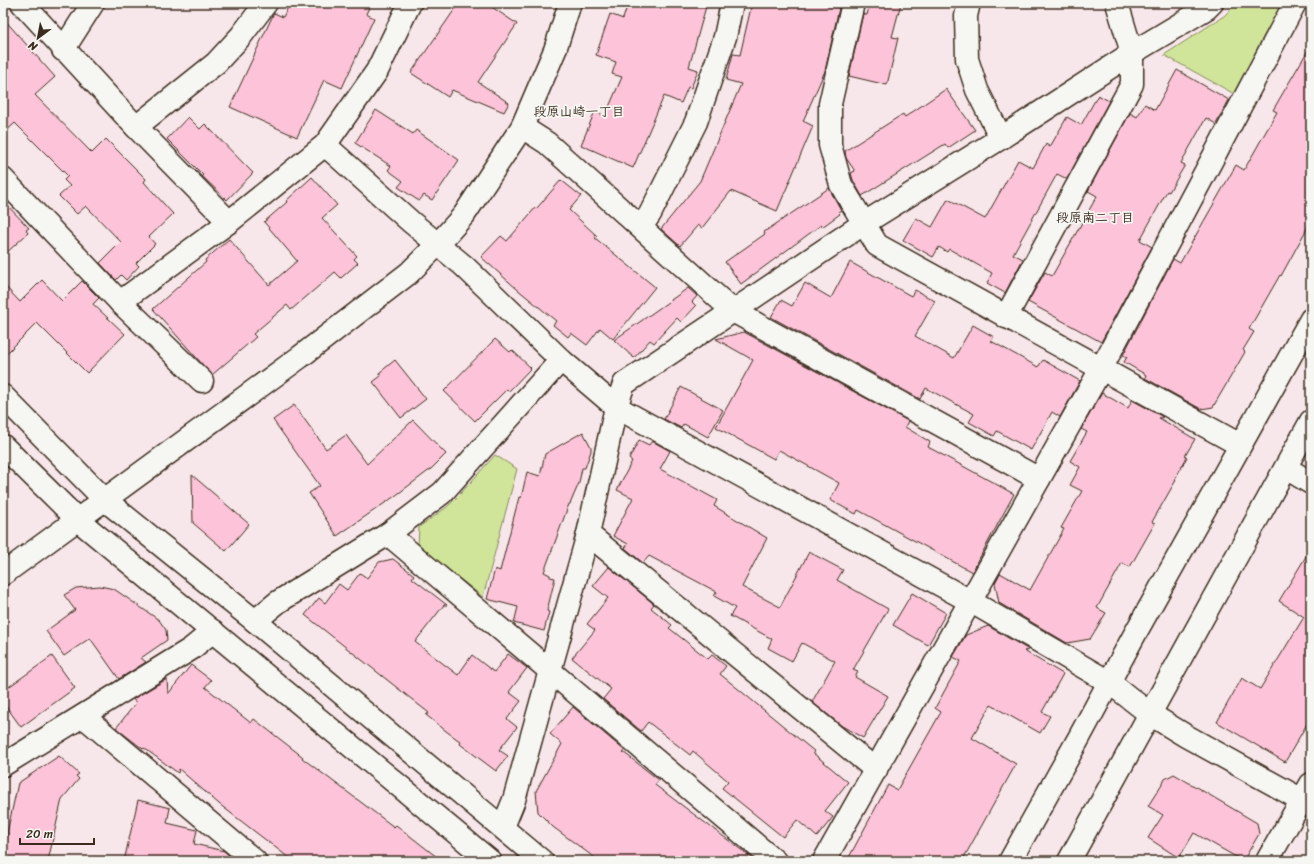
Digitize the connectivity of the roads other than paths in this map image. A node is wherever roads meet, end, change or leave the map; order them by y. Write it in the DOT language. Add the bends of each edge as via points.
graph roads {
  1 [pos="22,3"];
  2 [pos="93,3"];
  3 [pos="266,3"];
  4 [pos="410,3"];
  5 [pos="570,3"];
  6 [pos="732,3"];
  7 [pos="853,3"];
  8 [pos="970,3"];
  9 [pos="1117,3"];
  10 [pos="1212,3"];
  11 [pos="1295,3"];
  12 [pos="63,50"];
  13 [pos="1132,53"];
  14 [pos="522,126"];
  15 [pos="136,127"];
  16 [pos="1001,138"];
  17 [pos="325,145"];
  18 [pos="3,180"];
  19 [pos="229,222"];
  20 [pos="863,224"];
  21 [pos="641,227"];
  22 [pos="438,244"];
  23 [pos="120,302"];
  24 [pos="733,310"];
  25 [pos="1006,317"];
  26 [pos="1311,319"];
  27 [pos="561,360"];
  28 [pos="1101,369"];
  29 [pos="202,381"];
  30 [pos="3,396"];
  31 [pos="616,407"];
  32 [pos="1311,421"];
  33 [pos="1240,445"];
  34 [pos="3,446"];
  35 [pos="1286,468"];
  36 [pos="1039,479"];
  37 [pos="1311,483"];
  38 [pos="105,500"];
  39 [pos="78,520"];
  40 [pos="388,534"];
  41 [pos="588,534"];
  42 [pos="3,574"];
  43 [pos="970,601"];
  44 [pos="255,621"];
  45 [pos="213,631"];
  46 [pos="550,670"];
  47 [pos="1109,682"];
  48 [pos="1150,714"];
  49 [pos="83,716"];
  50 [pos="3,764"];
  51 [pos="876,770"];
  52 [pos="1307,792"];
  53 [pos="503,827"];
  54 [pos="255,861"];
  55 [pos="490,861"];
  56 [pos="495,861"];
  57 [pos="542,861"];
  58 [pos="775,861"];
  59 [pos="824,861"];
  60 [pos="1010,861"];
  61 [pos="1069,861"];
  62 [pos="1267,861"];
  1 -- 12 [label="street"];
  2 -- 12 [label="street"];
  3 -- 15 [label="street" via="216,63"];
  4 -- 17 [label="street" via="377,71"];
  5 -- 14 [label="street" via="555,50"];
  6 -- 21 [label="street" via="725,37 696,122"];
  7 -- 20 [label="street" via="830,104 830,145 841,185"];
  8 -- 16 [label="street" via="966,16 967,59 977,90"];
  9 -- 13 [label="street"];
  10 -- 13 [label="street"];
  11 -- 28 [label="street"];
  12 -- 15 [label="street"];
  13 -- 16 [label="street"];
  13 -- 25 [label="street" via="1132,84"];
  14 -- 21 [label="street" via="547,143"];
  14 -- 22 [label="street" via="464,215"];
  15 -- 19 [label="street"];
  16 -- 20 [label="street"];
  17 -- 19 [label="street"];
  17 -- 22 [label="street"];
  18 -- 23 [label="street"];
  19 -- 23 [label="street"];
  20 -- 24 [label="street"];
  20 -- 25 [label="street" via="876,246"];
  21 -- 24 [label="street"];
  22 -- 27 [label="street"];
  22 -- 38 [label="street" via="409,273 365,308"];
  23 -- 29 [label="street"];
  24 -- 31 [label="street" via="624,384"];
  24 -- 36 [label="street"];
  25 -- 28 [label="street"];
  26 -- 33 [label="street"];
  27 -- 31 [label="street"];
  27 -- 40 [label="street" via="442,493"];
  28 -- 33 [label="street"];
  28 -- 36 [label="street"];
  30 -- 38 [label="street"];
  31 -- 41 [label="street"];
  31 -- 43 [label="street"];
  32 -- 35 [label="street"];
  33 -- 47 [label="street"];
  34 -- 39 [label="street"];
  35 -- 37 [label="street"];
  35 -- 48 [label="street"];
  36 -- 43 [label="street"];
  38 -- 39 [label="street"];
  38 -- 44 [label="street"];
  39 -- 42 [label="street"];
  39 -- 45 [label="street"];
  40 -- 44 [label="street" via="278,602"];
  40 -- 46 [label="street"];
  41 -- 46 [label="street"];
  41 -- 51 [label="street"];
  43 -- 47 [label="street"];
  43 -- 51 [label="street"];
  44 -- 53 [label="street"];
  45 -- 49 [label="street" via="191,649"];
  45 -- 55 [label="street"];
  46 -- 53 [label="street" via="514,800"];
  46 -- 58 [label="street"];
  47 -- 48 [label="street"];
  47 -- 60 [label="street"];
  48 -- 52 [label="street"];
  48 -- 61 [label="street"];
  49 -- 50 [label="street"];
  49 -- 54 [label="street"];
  51 -- 59 [label="street"];
  52 -- 62 [label="street"];
  53 -- 56 [label="street"];
  53 -- 57 [label="street"];
}
